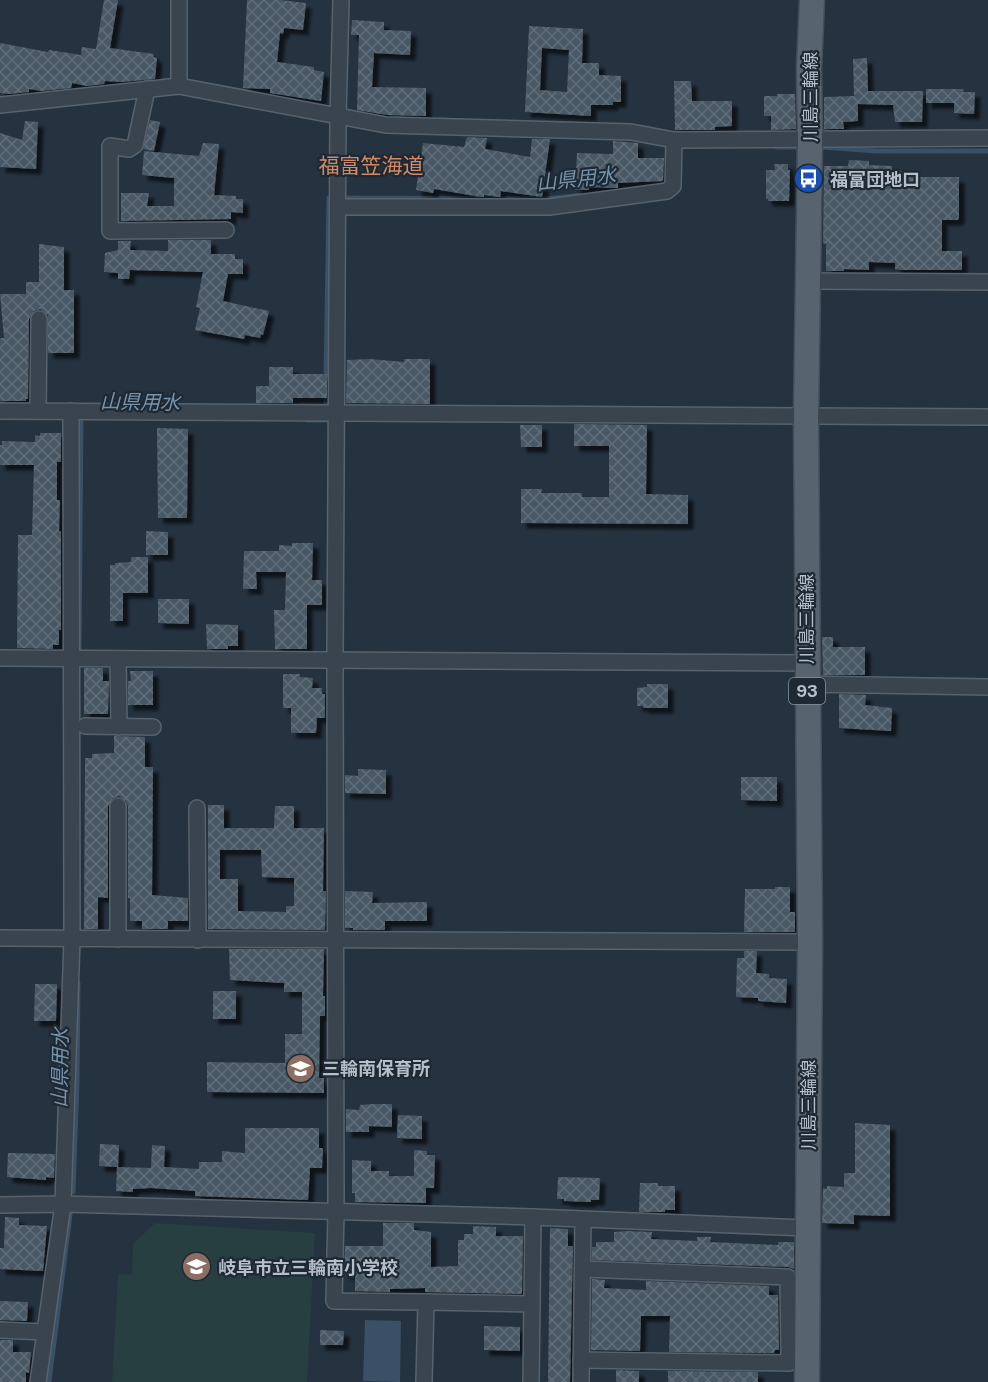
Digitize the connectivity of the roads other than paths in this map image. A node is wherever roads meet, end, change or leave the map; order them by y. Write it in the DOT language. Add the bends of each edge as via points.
graph roads {
  1 [pos="179,0"];
  2 [pos="341,0"];
  3 [pos="812,0"];
  4 [pos="179,86"];
  5 [pos="147,89"];
  6 [pos="0,105"];
  7 [pos="338,117"];
  8 [pos="988,138"];
  9 [pos="810,139"];
  10 [pos="674,140"];
  11 [pos="338,207"];
  12 [pos="226,230"];
  13 [pos="808,281"];
  14 [pos="988,282"];
  15 [pos="39,319"];
  16 [pos="0,411"];
  17 [pos="38,411"];
  18 [pos="71,411"];
  19 [pos="336,412"];
  20 [pos="806,417"];
  21 [pos="988,417"];
  22 [pos="0,658"];
  23 [pos="118,659"];
  24 [pos="335,659"];
  25 [pos="73,660"];
  26 [pos="807,674"];
  27 [pos="988,687"];
  28 [pos="85,726"];
  29 [pos="119,727"];
  30 [pos="153,727"];
  31 [pos="118,806"];
  32 [pos="197,808"];
  33 [pos="0,938"];
  34 [pos="72,939"];
  35 [pos="118,939"];
  36 [pos="198,940"];
  37 [pos="334,941"];
  38 [pos="810,942"];
  39 [pos="63,1204"];
  40 [pos="0,1205"];
  41 [pos="336,1212"];
  42 [pos="533,1217"];
  43 [pos="584,1220"];
  44 [pos="807,1228"];
  45 [pos="583,1269"];
  46 [pos="426,1302"];
  47 [pos="532,1304"];
  48 [pos="0,1330"];
  49 [pos="45,1332"];
  50 [pos="581,1360"];
  51 [pos="38,1382"];
  52 [pos="423,1382"];
  53 [pos="531,1382"];
  54 [pos="581,1382"];
  55 [pos="807,1382"];
  1 -- 4 [label="street"];
  2 -- 7 [label="street"];
  3 -- 9 [label="main road, 川島三輪線 / 93"];
  4 -- 5 [label="street"];
  4 -- 7 [label="street"];
  5 -- 6 [label="street"];
  5 -- 12 [label="street" via="135,146 110,146 110,231"];
  7 -- 10 [label="street" via="386,125 631,132"];
  7 -- 11 [label="street"];
  8 -- 9 [label="street"];
  9 -- 10 [label="street"];
  9 -- 13 [label="main road, 川島三輪線 / 93"];
  10 -- 11 [label="street" via="672,186 667,191 549,207"];
  11 -- 19 [label="street"];
  13 -- 14 [label="street"];
  13 -- 20 [label="main road, 川島三輪線 / 93"];
  15 -- 17 [label="street"];
  16 -- 17 [label="street"];
  17 -- 18 [label="street"];
  18 -- 19 [label="street"];
  18 -- 25 [label="street"];
  19 -- 20 [label="street"];
  19 -- 24 [label="street"];
  20 -- 21 [label="street"];
  20 -- 26 [label="main road, 川島三輪線 / 93"];
  22 -- 25 [label="street"];
  23 -- 24 [label="street"];
  23 -- 25 [label="street"];
  23 -- 29 [label="street"];
  24 -- 26 [label="street"];
  24 -- 37 [label="street"];
  25 -- 34 [label="street"];
  26 -- 27 [label="street"];
  26 -- 38 [label="main road, 川島三輪線 / 93"];
  28 -- 29 [label="street"];
  29 -- 30 [label="street"];
  31 -- 35 [label="street"];
  32 -- 36 [label="street"];
  33 -- 34 [label="street"];
  34 -- 35 [label="street"];
  34 -- 39 [label="street"];
  35 -- 36 [label="street"];
  36 -- 37 [label="street"];
  37 -- 38 [label="street"];
  37 -- 41 [label="street"];
  38 -- 44 [label="main road, 川島三輪線 / 93"];
  39 -- 40 [label="street"];
  39 -- 41 [label="street"];
  39 -- 49 [label="street"];
  41 -- 42 [label="street"];
  41 -- 46 [label="street" via="334,1301"];
  42 -- 43 [label="street"];
  42 -- 47 [label="street"];
  43 -- 44 [label="street"];
  43 -- 45 [label="street"];
  44 -- 55 [label="main road, 川島三輪線 / 93"];
  45 -- 50 [label="street"];
  45 -- 50 [label="street" via="788,1277 789,1363"];
  46 -- 47 [label="street"];
  46 -- 52 [label="street"];
  47 -- 53 [label="street"];
  48 -- 49 [label="street"];
  49 -- 51 [label="street"];
  50 -- 54 [label="street"];
}
